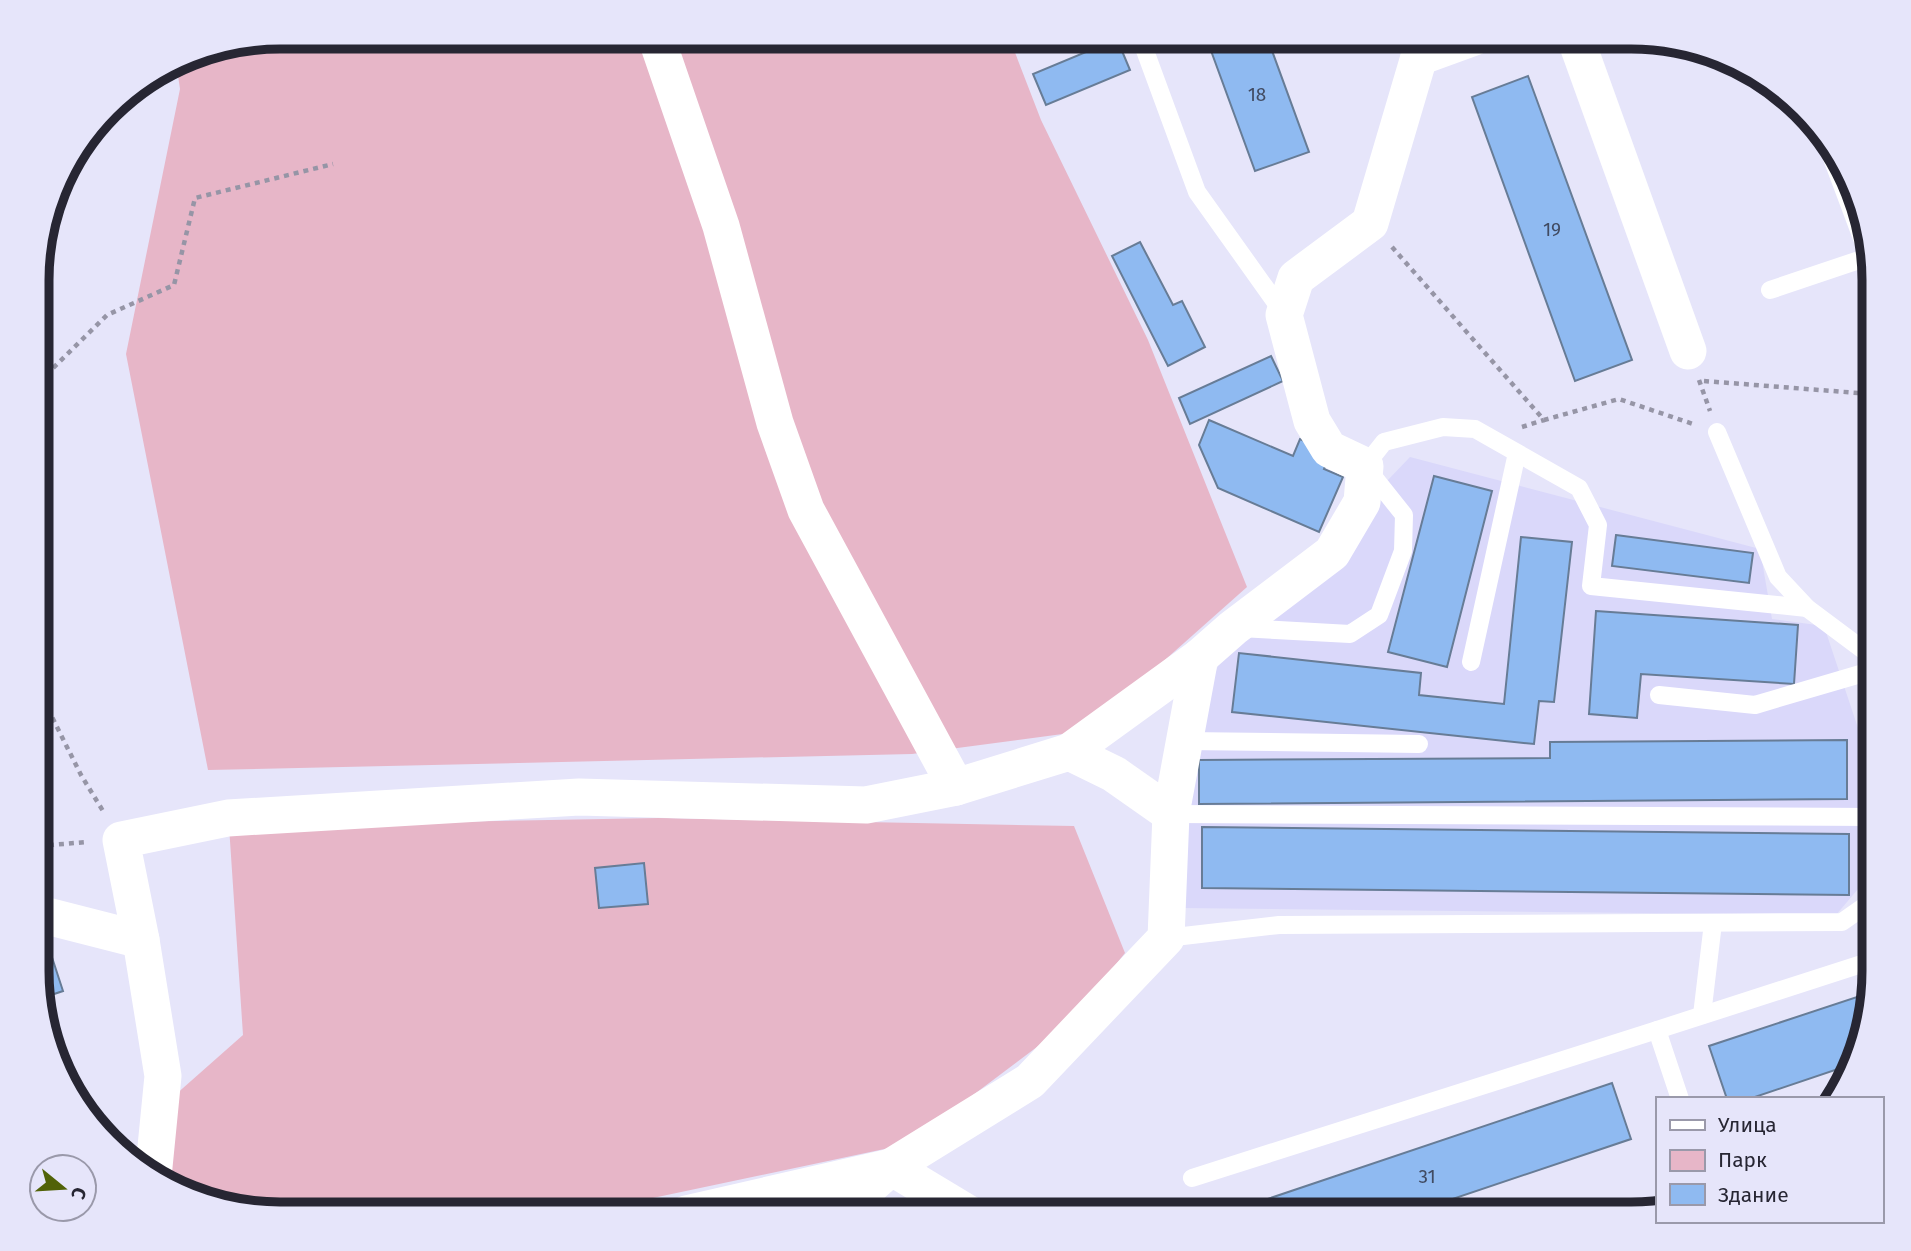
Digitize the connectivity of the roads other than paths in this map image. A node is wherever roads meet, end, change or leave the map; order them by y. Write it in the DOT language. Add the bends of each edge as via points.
graph roads {
  1 [pos="660,49"];
  2 [pos="1144,49"];
  3 [pos="1415,49"];
  4 [pos="1579,49"];
  5 [pos="1861,260"];
  6 [pos="1770,290"];
  7 [pos="1284,314"];
  8 [pos="1694,366"];
  9 [pos="1717,432"];
  10 [pos="1517,453"];
  11 [pos="1365,466"];
  12 [pos="1807,608"];
  13 [pos="1233,628"];
  14 [pos="1862,649"];
  15 [pos="1200,657"];
  16 [pos="1471,663"];
  17 [pos="1862,674"];
  18 [pos="1660,695"];
  19 [pos="1185,741"];
  20 [pos="1419,744"];
  21 [pos="1069,752"];
  22 [pos="956,787"];
  23 [pos="1171,814"];
  24 [pos="1862,817"];
  25 [pos="1862,908"];
  26 [pos="49,917"];
  27 [pos="1713,923"];
  28 [pos="1166,938"];
  29 [pos="141,940"];
  30 [pos="1862,964"];
  31 [pos="1702,1015"];
  32 [pos="1657,1030"];
  33 [pos="1679,1097"];
  34 [pos="154,1165"];
  35 [pos="891,1167"];
  36 [pos="1192,1178"];
  37 [pos="738,1202"];
  38 [pos="852,1202"];
  39 [pos="949,1202"];
  1 -- 22 [label="street" via="721,226 775,423 806,510"];
  2 -- 7 [label="lane" via="1197,192"];
  3 -- 7 [label="street" via="1370,223 1296,278"];
  4 -- 8 [label="street"];
  5 -- 6 [label="lane"];
  7 -- 11 [label="street" via="1312,421 1329,449"];
  9 -- 12 [label="lane" via="1778,577"];
  10 -- 11 [label="lane" via="1475,429 1443,427 1384,442"];
  10 -- 12 [label="lane" via="1579,488 1598,525 1591,586"];
  10 -- 16 [label="lane"];
  11 -- 13 [label="street" via="1362,502 1332,553"];
  11 -- 13 [label="lane" via="1404,515 1403,551 1379,615 1350,634"];
  12 -- 14 [label="lane"];
  13 -- 15 [label="street"];
  15 -- 19 [label="street"];
  15 -- 21 [label="street"];
  17 -- 18 [label="lane" via="1755,705"];
  19 -- 20 [label="lane"];
  19 -- 23 [label="street"];
  21 -- 22 [label="street"];
  21 -- 23 [label="street" via="1114,774"];
  22 -- 29 [label="street" via="866,805 579,797 228,818 121,840"];
  23 -- 24 [label="lane"];
  23 -- 28 [label="street"];
  25 -- 27 [label="lane" via="1842,922"];
  26 -- 29 [label="street"];
  27 -- 28 [label="lane" via="1279,925"];
  27 -- 31 [label="lane"];
  28 -- 35 [label="street" via="1030,1081"];
  29 -- 34 [label="street" via="163,1076"];
  30 -- 31 [label="lane"];
  31 -- 32 [label="lane"];
  32 -- 33 [label="lane"];
  32 -- 36 [label="lane"];
  35 -- 37 [label="street"];
  35 -- 38 [label="street"];
  35 -- 39 [label="street"];
}
